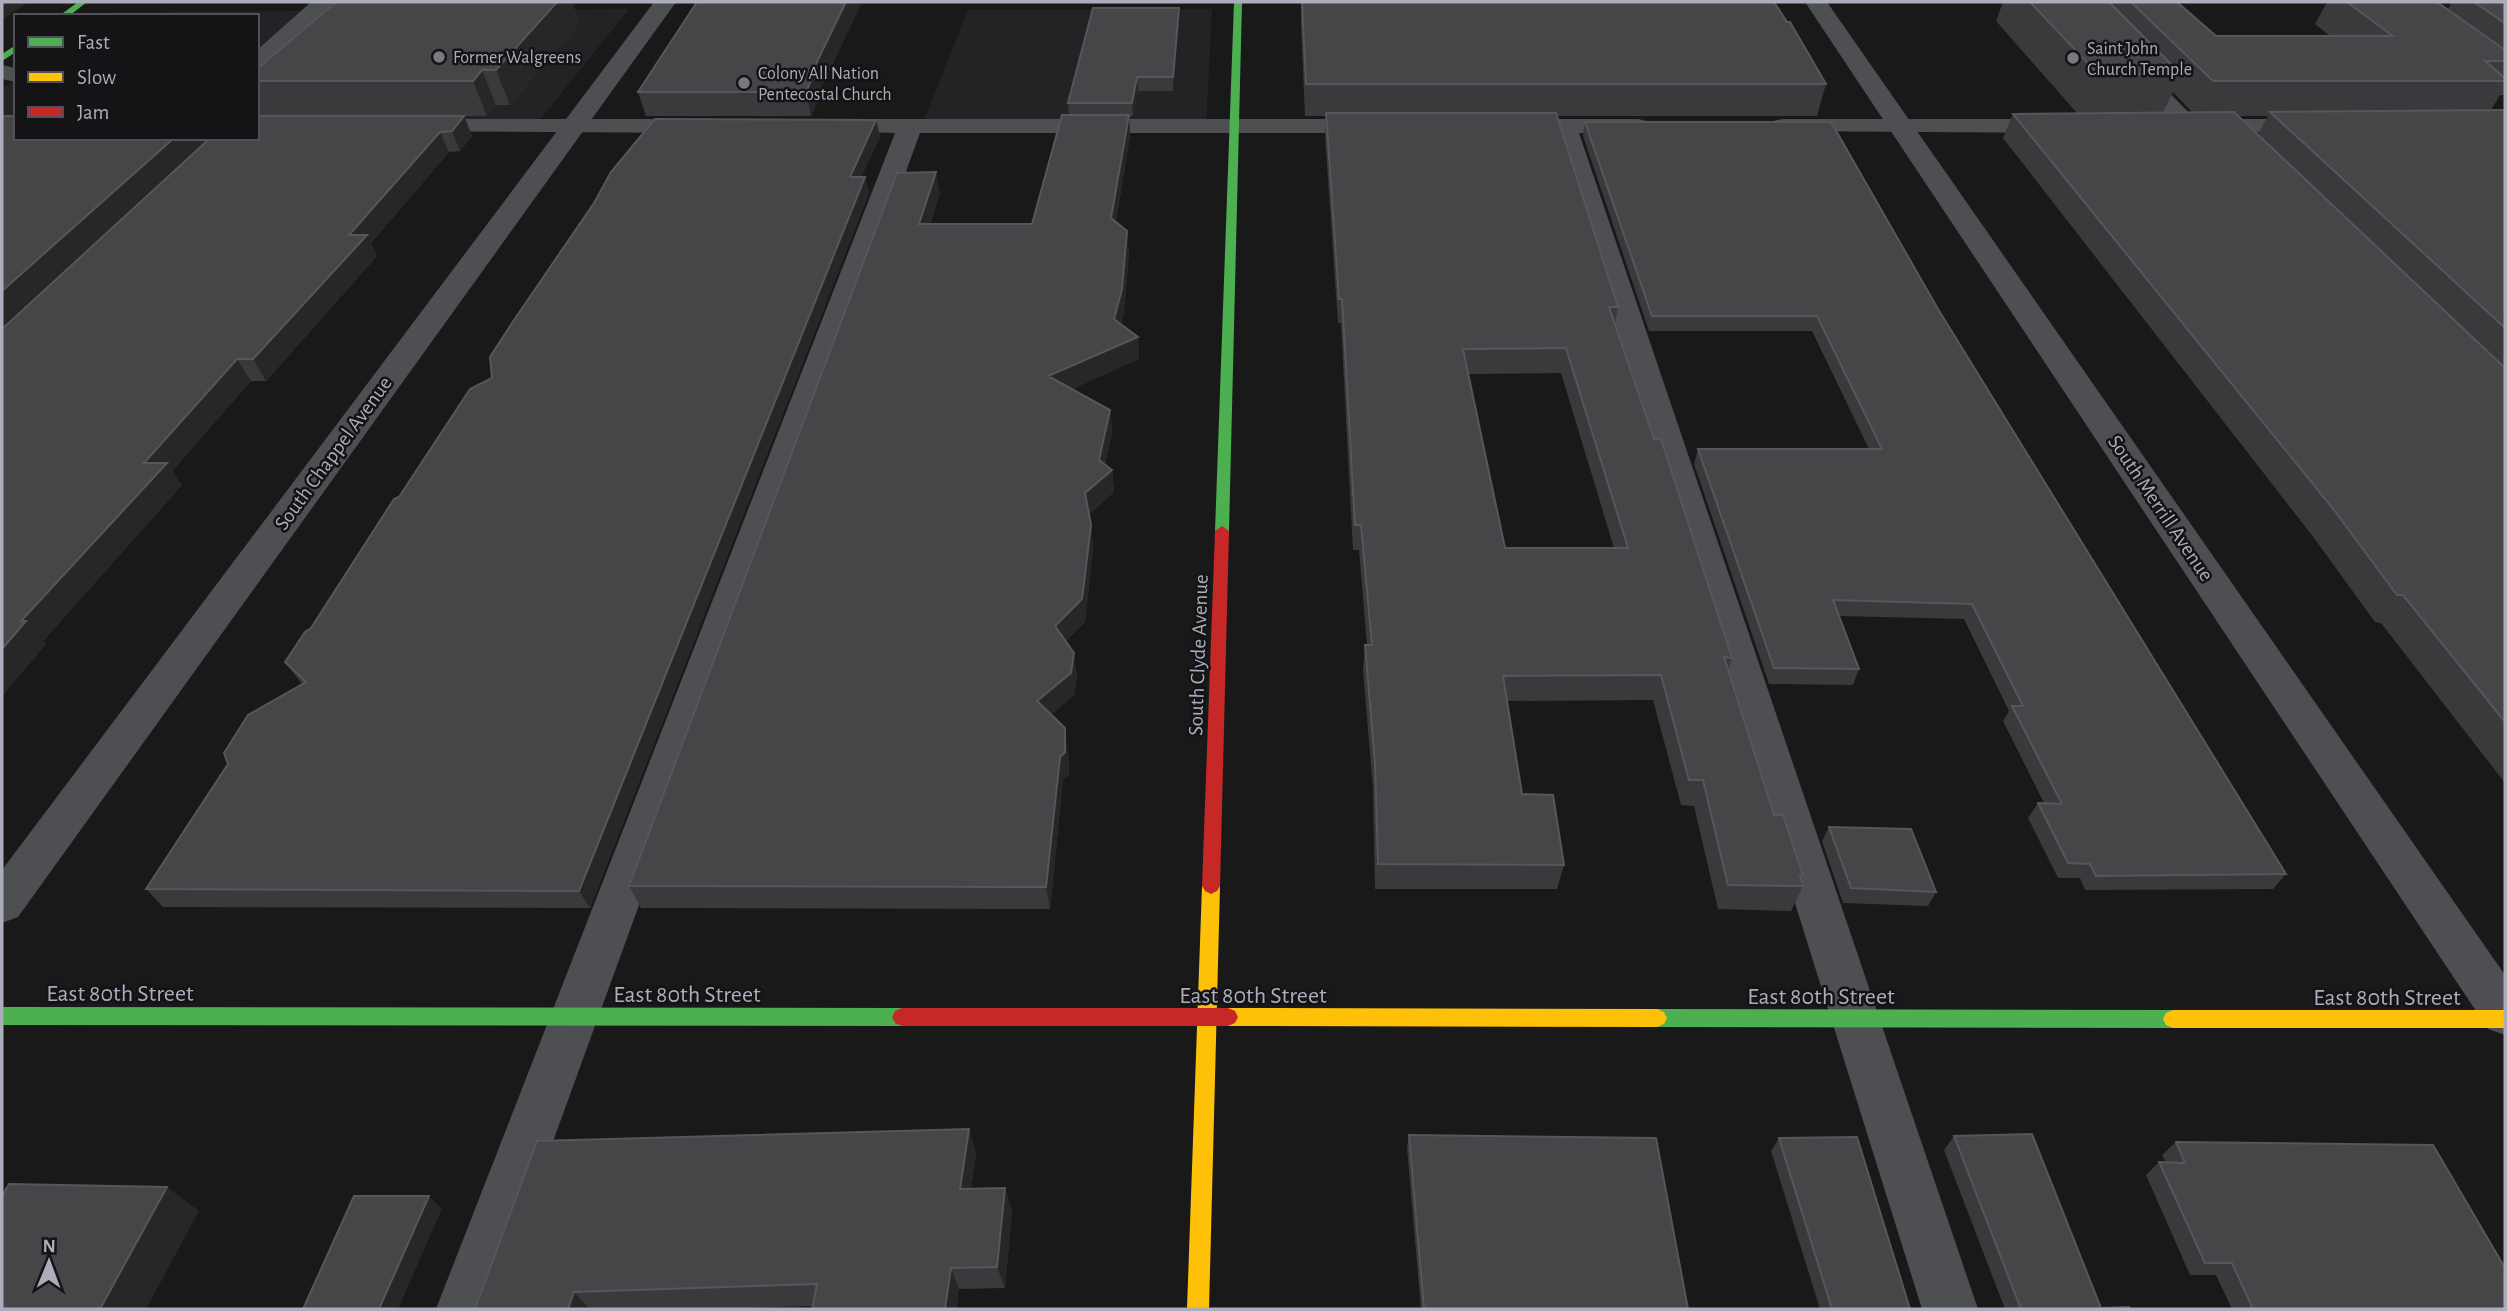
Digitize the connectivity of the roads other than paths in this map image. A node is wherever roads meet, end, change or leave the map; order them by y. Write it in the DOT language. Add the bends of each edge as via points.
graph roads {
  1 [pos="83,2"];
  2 [pos="323,2"];
  3 [pos="665,2"];
  4 [pos="1238,2"];
  5 [pos="1816,2"];
  6 [pos="2070,2"];
  7 [pos="66,14"];
  8 [pos="267,44"];
  9 [pos="580,117"];
  10 [pos="398,118"];
  11 [pos="722,126"];
  12 [pos="803,126"];
  13 [pos="909,126"];
  14 [pos="1234,126"];
  15 [pos="1402,126"];
  16 [pos="1483,126"];
  17 [pos="1564,126"];
  18 [pos="1664,126"];
  19 [pos="1761,126"];
  20 [pos="1901,126"];
  21 [pos="2081,126"];
  22 [pos="2161,126"];
  23 [pos="2188,126"];
  24 [pos="2229,126"];
  25 [pos="2340,126"];
  26 [pos="2259,155"];
  27 [pos="2,904"];
  28 [pos="2,1016"];
  29 [pos="2505,1016"];
  30 [pos="573,1017"];
  31 [pos="1207,1018"];
  32 [pos="1855,1019"];
  33 [pos="464,1309"];
  34 [pos="1198,1309"];
  35 [pos="1950,1309"];
  1 -- 7 [label="street"];
  2 -- 8 [label="street"];
  3 -- 9 [label="street, South Chappel Avenue"];
  4 -- 14 [label="street, South Clyde Avenue"];
  5 -- 20 [label="street, South Merrill Avenue"];
  6 -- 23 [label="street"];
  9 -- 10 [label="street"];
  9 -- 11 [label="street"];
  9 -- 27 [label="street, South Chappel Avenue"];
  12 -- 13 [label="street"];
  13 -- 14 [label="street"];
  13 -- 30 [label="street"];
  14 -- 15 [label="street"];
  14 -- 31 [label="street, South Clyde Avenue"];
  16 -- 17 [label="street"];
  17 -- 18 [label="street"];
  17 -- 32 [label="street"];
  19 -- 20 [label="street"];
  20 -- 21 [label="street"];
  20 -- 29 [label="street, South Merrill Avenue"];
  22 -- 23 [label="street"];
  23 -- 24 [label="street"];
  24 -- 25 [label="street"];
  24 -- 26 [label="street"];
  28 -- 30 [label="street, East 80th Street"];
  29 -- 32 [label="street, East 80th Street"];
  30 -- 31 [label="street, East 80th Street"];
  30 -- 33 [label="street"];
  31 -- 32 [label="street, East 80th Street"];
  31 -- 34 [label="street, South Clyde Avenue"];
  32 -- 35 [label="street"];
}
